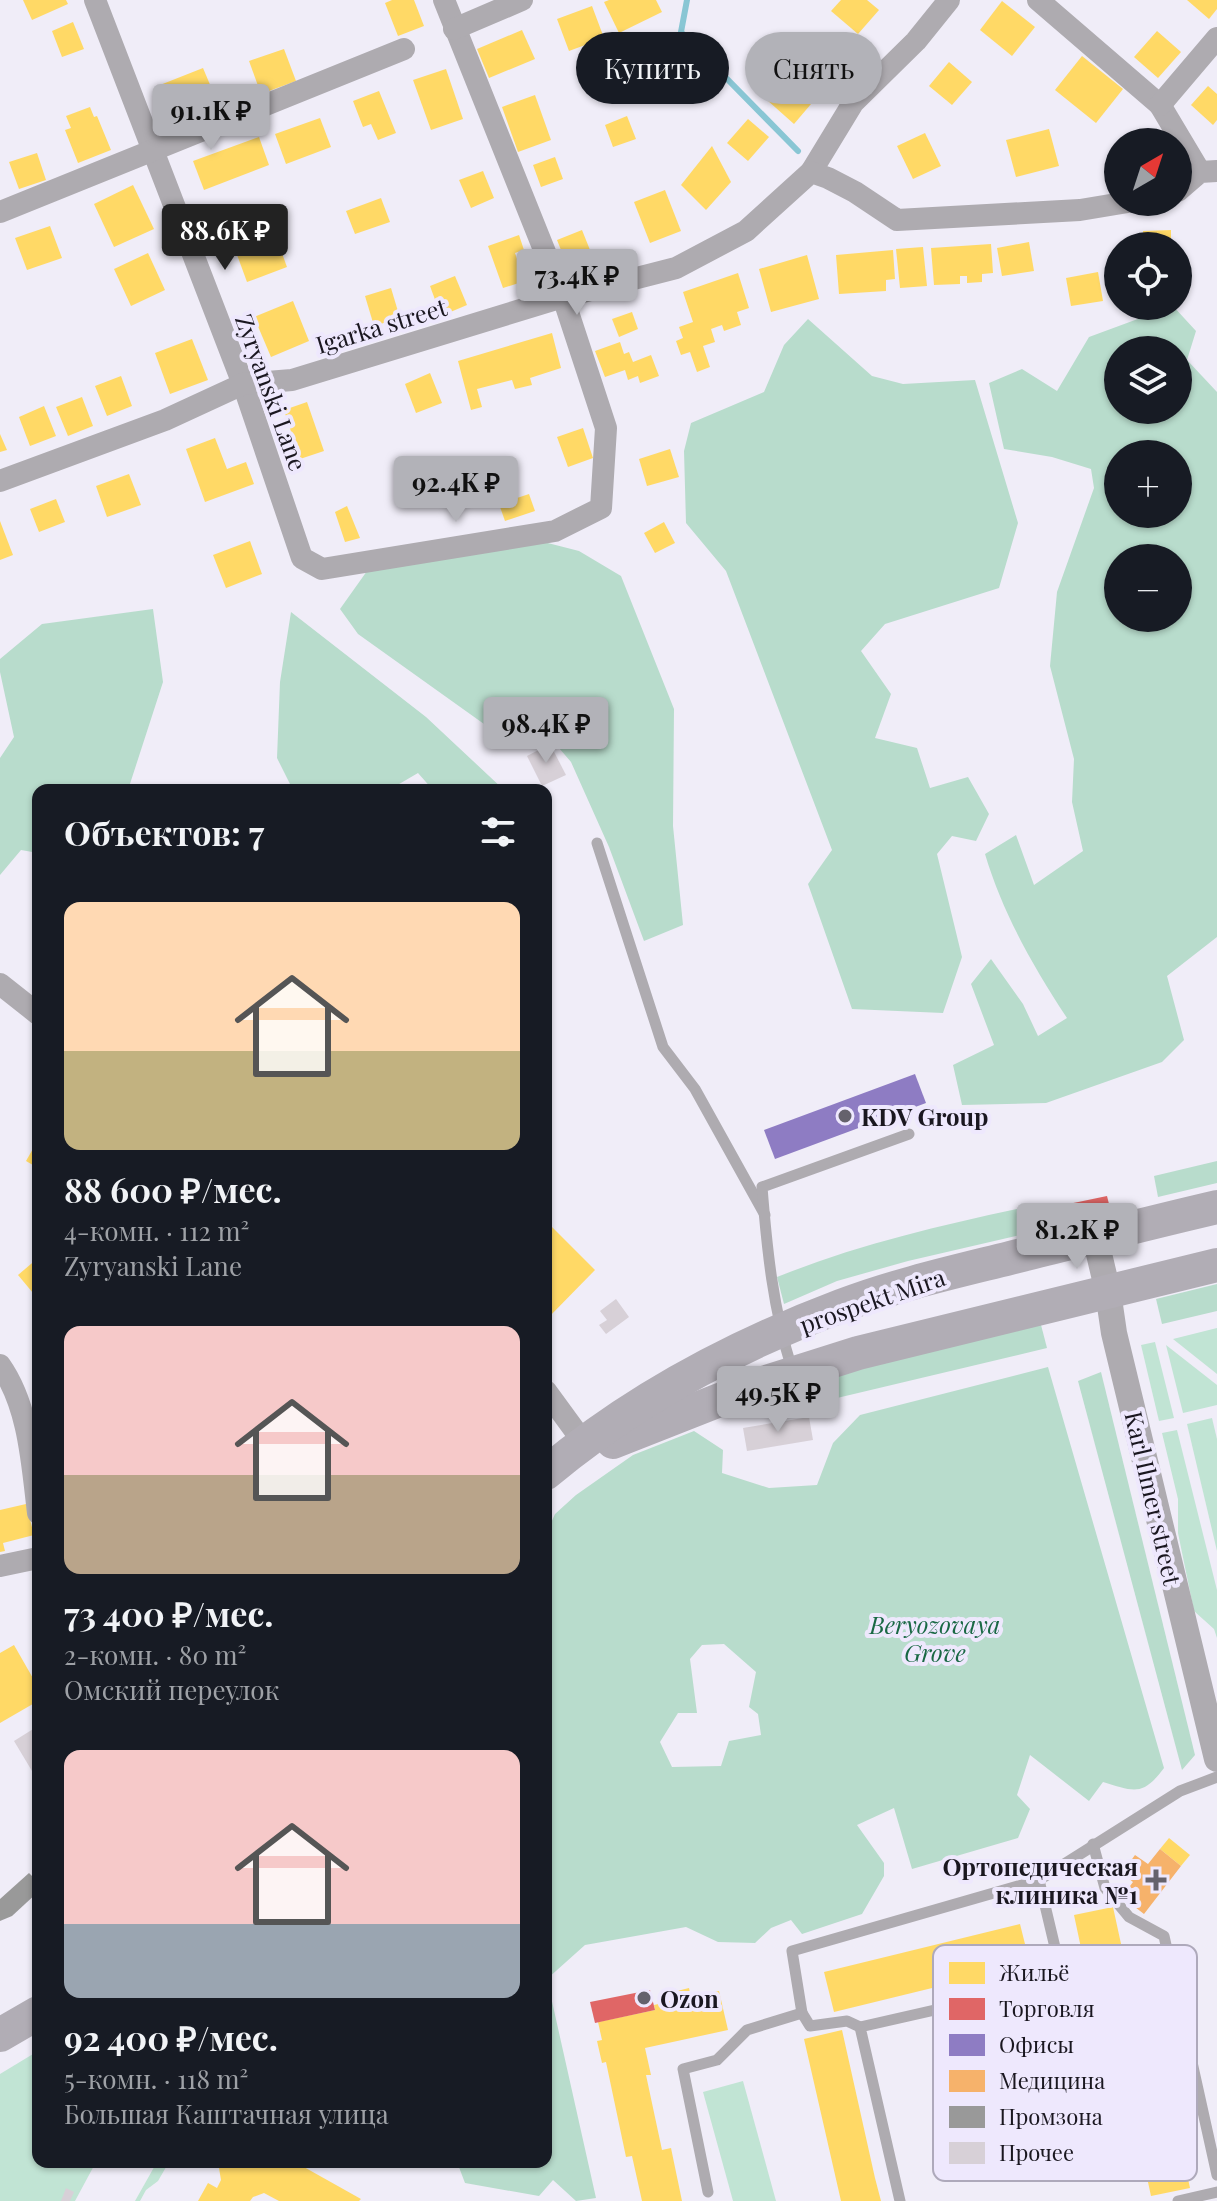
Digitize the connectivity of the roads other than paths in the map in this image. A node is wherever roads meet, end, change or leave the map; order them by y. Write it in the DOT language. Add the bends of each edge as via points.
graph roads {
  1 [pos="95,0"];
  2 [pos="444,0"];
  3 [pos="522,0"];
  4 [pos="949,0"];
  5 [pos="1038,0"];
  6 [pos="454,29"];
  7 [pos="1217,38"];
  8 [pos="404,49"];
  9 [pos="1160,105"];
  10 [pos="154,150"];
  11 [pos="811,172"];
  12 [pos="1208,172"];
  13 [pos="1104,206"];
  14 [pos="0,212"];
  15 [pos="563,297"];
  16 [pos="243,384"];
  17 [pos="0,481"];
  18 [pos="597,843"];
  19 [pos="0,984"];
  20 [pos="32,1009"];
  21 [pos="909,1134"];
  22 [pos="1217,1207"];
  23 [pos="765,1215"];
  24 [pos="1095,1237"];
  25 [pos="1217,1265"];
  26 [pos="1108,1292"];
  27 [pos="780,1331"];
  28 [pos="0,1365"];
  29 [pos="793,1374"];
  30 [pos="552,1399"];
  31 [pos="584,1443"];
  32 [pos="32,1468"];
  33 [pos="552,1468"];
  34 [pos="552,1469"];
  35 [pos="32,1559"];
  36 [pos="0,1566"];
  37 [pos="1217,1759"];
  38 [pos="1217,1777"];
  39 [pos="1093,1844"];
  40 [pos="1039,1880"];
  41 [pos="1054,1945"];
  42 [pos="1166,1945"];
  43 [pos="933,2010"];
  44 [pos="802,2013"];
  45 [pos="32,2016"];
  46 [pos="860,2027"];
  47 [pos="0,2035"];
  48 [pos="1197,2085"];
  49 [pos="1217,2175"];
  50 [pos="708,2192"];
  51 [pos="1217,2192"];
  52 [pos="900,2201"];
  53 [pos="1178,2201"];
  1 -- 10 [label="street, Zyryanski Lane"];
  2 -- 6 [label="street"];
  3 -- 6 [label="street"];
  4 -- 11 [label="street, Igarka street" via="853,103"];
  5 -- 9 [label="street"];
  6 -- 15 [label="street"];
  7 -- 9 [label="street"];
  8 -- 10 [label="street"];
  9 -- 12 [label="street"];
  10 -- 14 [label="street"];
  10 -- 16 [label="street, Zyryanski Lane"];
  11 -- 13 [label="street" via="897,220"];
  11 -- 15 [label="street, Igarka street" via="746,231 676,268"];
  15 -- 16 [label="street, Igarka street" via="292,380"];
  15 -- 16 [label="street, Zyryanski Lane" via="606,428 601,508 555,531 322,569 302,558"];
  16 -- 17 [label="street, Igarka street" via="165,420"];
  18 -- 23 [label="lane" via="663,1047 695,1089"];
  19 -- 20 [label="street"];
  21 -- 23 [label="lane" via="762,1187"];
  22 -- 24 [label="main road, prospekt Mira"];
  23 -- 27 [label="lane"];
  24 -- 26 [label="street, Karl Ilmer street"];
  24 -- 27 [label="main road, prospekt Mira" via="917,1281"];
  25 -- 26 [label="main road, prospekt Mira"];
  26 -- 29 [label="main road, prospekt Mira"];
  26 -- 37 [label="street, Karl Ilmer street"];
  27 -- 29 [label="lane"];
  27 -- 31 [label="main road, prospekt Mira" via="692,1373"];
  28 -- 32 [label="street" via="13,1383"];
  29 -- 34 [label="main road, prospekt Mira"];
  30 -- 31 [label="street"];
  31 -- 33 [label="main road, prospekt Mira"];
  35 -- 36 [label="street"];
  38 -- 39 [label="lane" via="1180,1791"];
  39 -- 40 [label="lane"];
  39 -- 42 [label="lane" via="1105,1888 1129,1917 1164,1936"];
  40 -- 41 [label="lane"];
  40 -- 44 [label="lane" via="792,1951"];
  43 -- 46 [label="lane"];
  44 -- 46 [label="lane" via="810,2026 847,2021"];
  44 -- 50 [label="lane" via="747,2030 717,2060 683,2069"];
  45 -- 47 [label="main road"];
  46 -- 52 [label="lane"];
  48 -- 49 [label="lane"];
  51 -- 53 [label="lane"];
}
